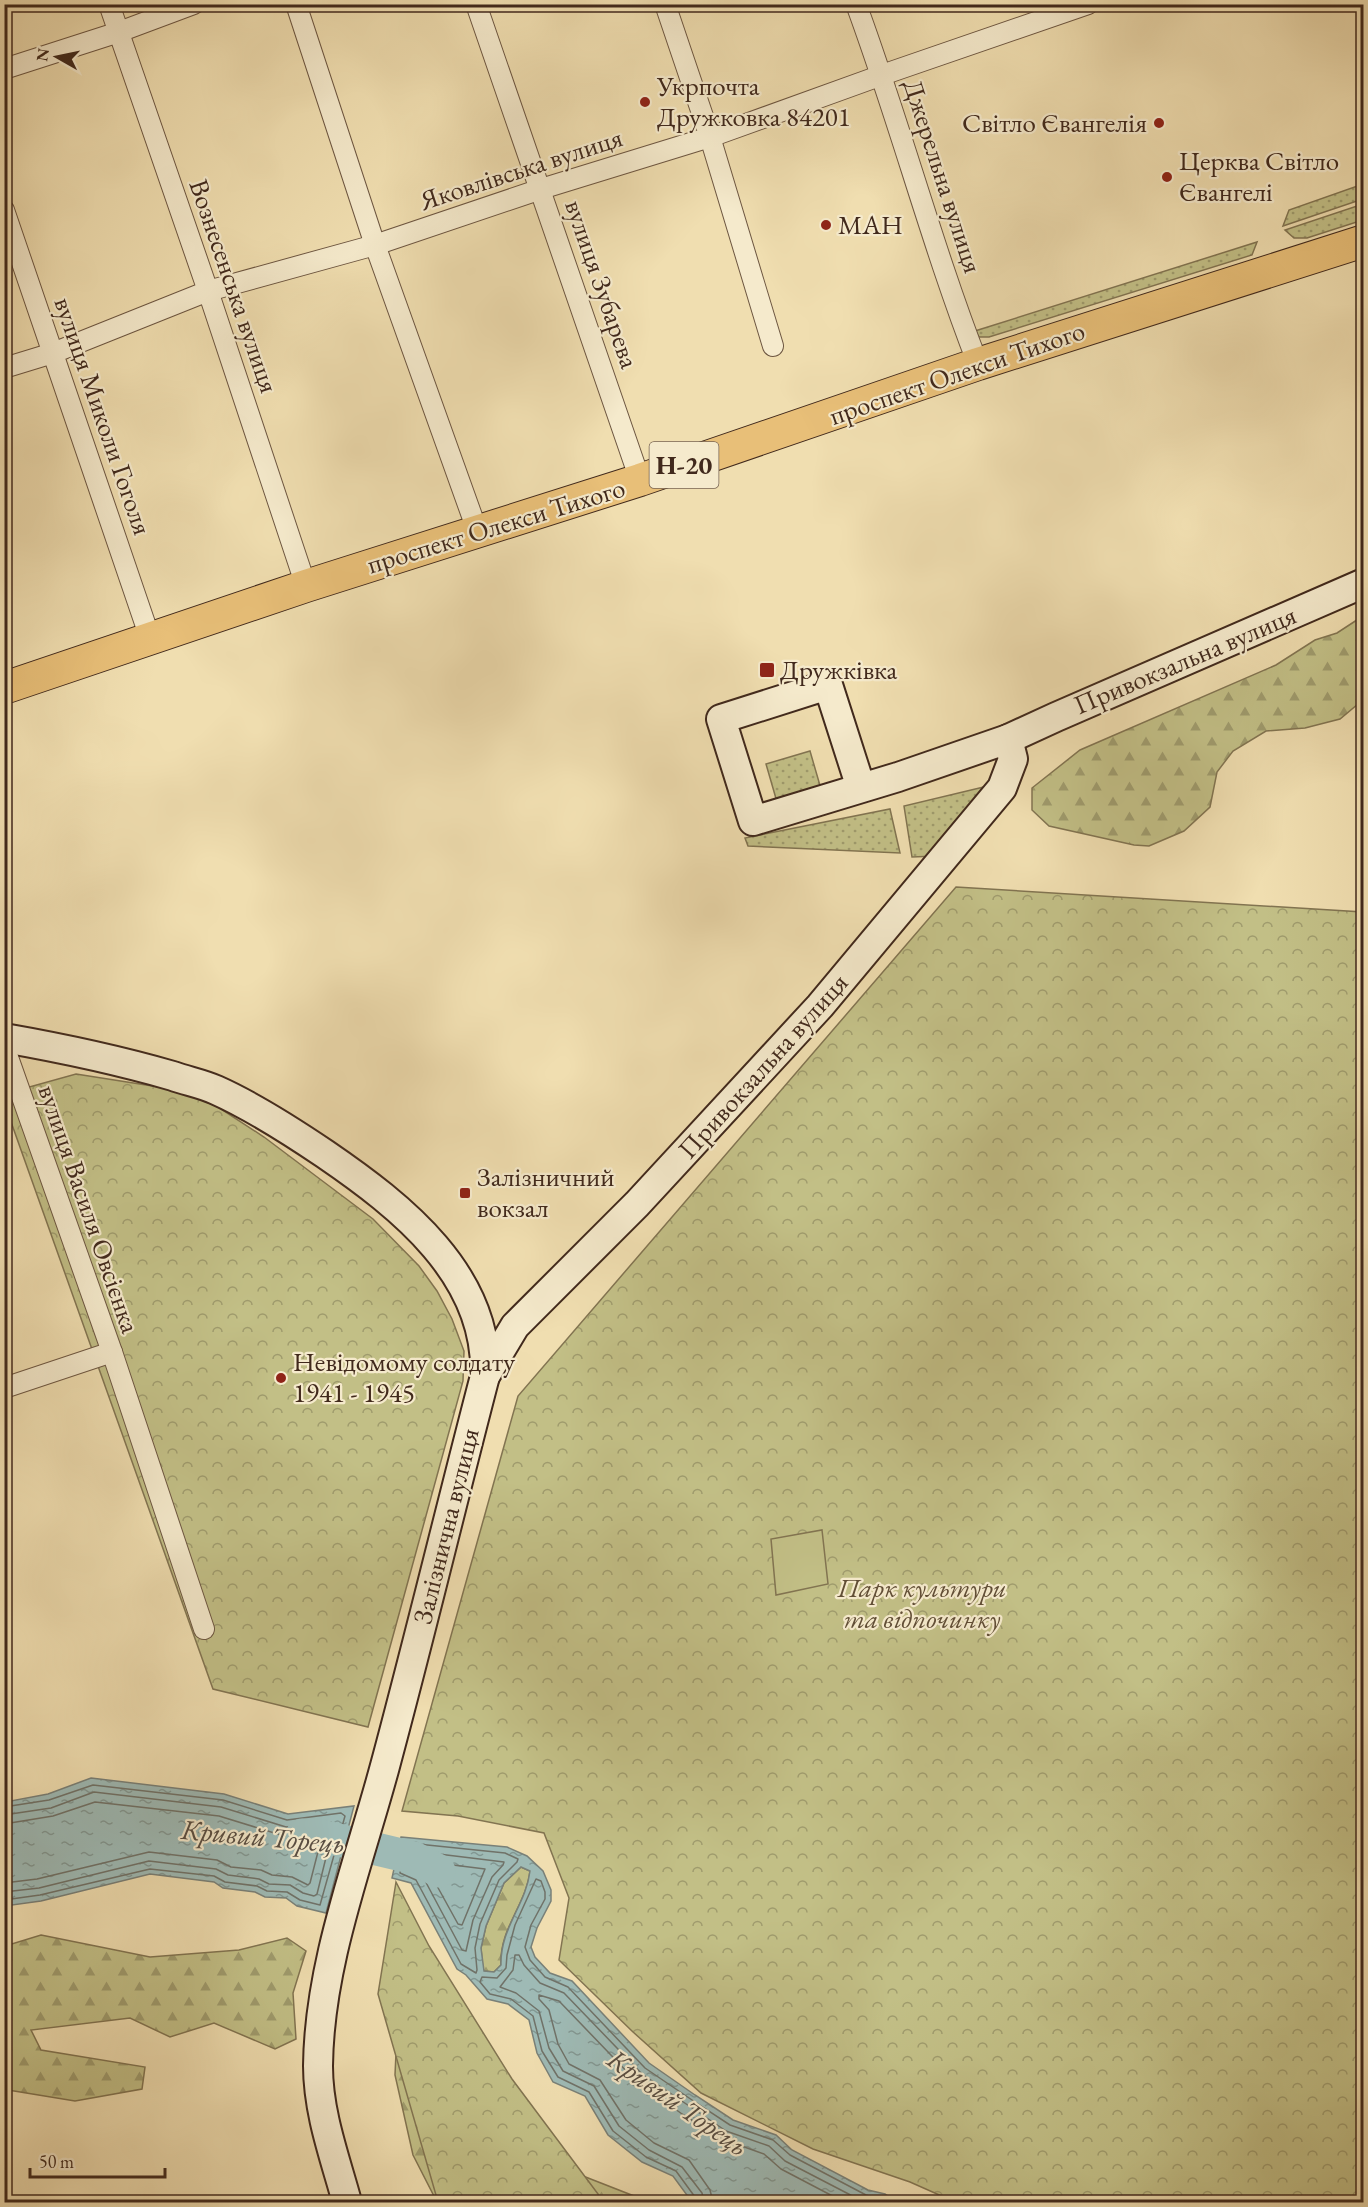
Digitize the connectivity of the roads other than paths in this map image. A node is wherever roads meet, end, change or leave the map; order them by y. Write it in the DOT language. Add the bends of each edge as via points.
graph roads {
  1 [pos="109,4"];
  2 [pos="194,4"];
  3 [pos="296,4"];
  4 [pos="476,4"];
  5 [pos="665,4"];
  6 [pos="856,4"];
  7 [pos="1088,4"];
  8 [pos="119,32"];
  9 [pos="4,69"];
  10 [pos="882,75"];
  11 [pos="710,137"];
  12 [pos="541,189"];
  13 [pos="4,210"];
  14 [pos="1364,241"];
  15 [pos="375,245"];
  16 [pos="208,291"];
  17 [pos="773,346"];
  18 [pos="53,353"];
  19 [pos="978,364"];
  20 [pos="4,368"];
  21 [pos="640,480"];
  22 [pos="477,530"];
  23 [pos="1364,583"];
  24 [pos="306,586"];
  25 [pos="150,638"];
  26 [pos="4,688"];
  27 [pos="1008,740"];
  28 [pos="861,788"];
  29 [pos="4,1038"];
  30 [pos="4,1046"];
  31 [pos="112,1352"];
  32 [pos="485,1376"];
  33 [pos="4,1389"];
  34 [pos="204,1629"];
  35 [pos="347,2202"];
  1 -- 8 [label="street, Вознесенська вулиця"];
  2 -- 8 [label="street"];
  3 -- 15 [label="street"];
  4 -- 12 [label="street, вулиця Зубарева"];
  5 -- 11 [label="street"];
  6 -- 10 [label="street, Джерельна вулиця"];
  7 -- 10 [label="street, Яковлівська вулиця"];
  8 -- 9 [label="street"];
  8 -- 16 [label="street, Вознесенська вулиця"];
  10 -- 11 [label="street, Яковлівська вулиця"];
  10 -- 19 [label="street, Джерельна вулиця"];
  11 -- 12 [label="street, Яковлівська вулиця"];
  11 -- 17 [label="street"];
  12 -- 15 [label="street, Яковлівська вулиця"];
  12 -- 21 [label="street, вулиця Зубарева"];
  13 -- 18 [label="street, вулиця Миколи Гоголя"];
  14 -- 19 [label="main road, проспект Олекси Тихого / Н-20"];
  15 -- 16 [label="street, Яковлівська вулиця"];
  15 -- 22 [label="street"];
  16 -- 18 [label="street, Яковлівська вулиця"];
  16 -- 24 [label="street, Вознесенська вулиця"];
  18 -- 20 [label="street, Яковлівська вулиця"];
  18 -- 25 [label="street, вулиця Миколи Гоголя"];
  19 -- 21 [label="main road, проспект Олекси Тихого / Н-20"];
  21 -- 22 [label="main road, проспект Олекси Тихого / Н-20"];
  22 -- 24 [label="main road, проспект Олекси Тихого / Н-20"];
  23 -- 27 [label="street, Привокзальна вулиця"];
  24 -- 25 [label="main road, проспект Олекси Тихого / Н-20"];
  25 -- 26 [label="main road, проспект Олекси Тихого / Н-20"];
  27 -- 28 [label="street, Привокзальна вулиця"];
  27 -- 32 [label="street, Привокзальна вулиця" via="1013,759 1010,769 1002,788 980,816 820,1006 637,1204 515,1326"];
  28 -- 28 [label="street, Привокзальна вулиця" via="828,685 721,719 753,821"];
  29 -- 32 [label="street, Залізнична вулиця" via="146,1068 214,1089 301,1138 371,1186 408,1217 453,1269 479,1320 486,1353"];
  30 -- 31 [label="street, вулиця Василя Овсієнка"];
  31 -- 33 [label="street, вулиця Василя Овсієнка"];
  31 -- 34 [label="street"];
  32 -- 35 [label="street, Залізнична вулиця" via="336,1940 320,2029 321,2110"];
}
